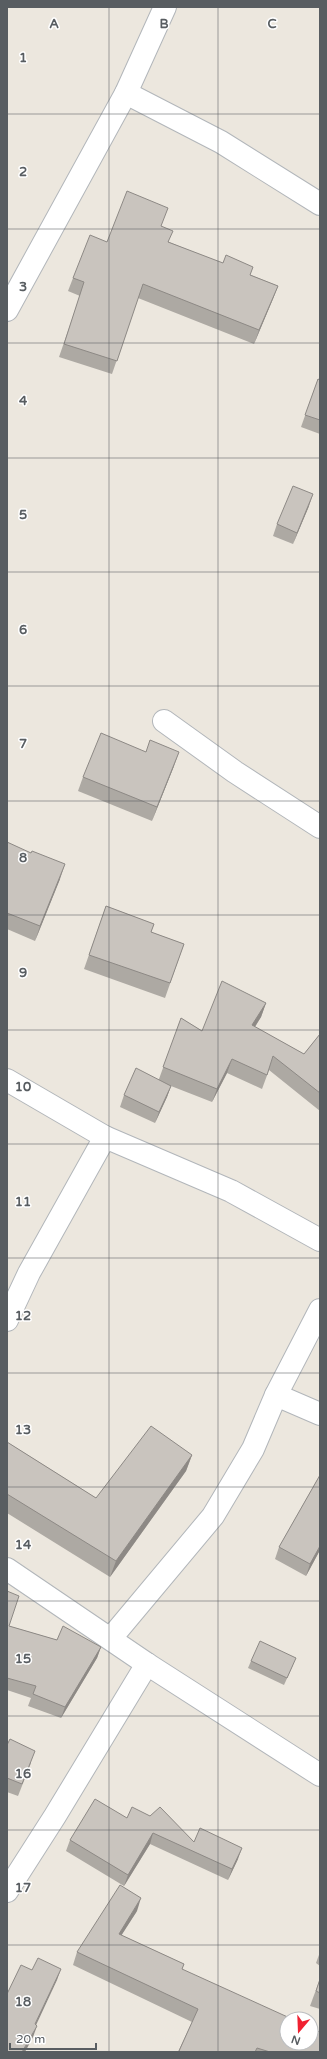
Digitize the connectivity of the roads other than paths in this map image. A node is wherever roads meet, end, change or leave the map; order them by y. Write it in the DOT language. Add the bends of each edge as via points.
graph roads {
  1 [pos="165,7"];
  2 [pos="126,93"];
  3 [pos="320,204"];
  4 [pos="7,310"];
  5 [pos="164,721"];
  6 [pos="320,827"];
  7 [pos="7,1080"];
  8 [pos="105,1138"];
  9 [pos="320,1240"];
  10 [pos="320,1310"];
  11 [pos="7,1320"];
  12 [pos="276,1395"];
  13 [pos="320,1414"];
  14 [pos="7,1569"];
  15 [pos="111,1638"];
  16 [pos="147,1664"];
  17 [pos="320,1775"];
  18 [pos="7,1891"];
  1 -- 2 [label="street"];
  2 -- 3 [label="street" via="221,142"];
  2 -- 4 [label="street"];
  5 -- 6 [label="street" via="235,772"];
  7 -- 8 [label="street"];
  8 -- 9 [label="street" via="231,1191"];
  8 -- 11 [label="street" via="30,1273"];
  10 -- 12 [label="street"];
  12 -- 13 [label="street"];
  12 -- 15 [label="street" via="253,1449 213,1516"];
  14 -- 15 [label="street"];
  15 -- 16 [label="street"];
  16 -- 17 [label="street"];
  16 -- 18 [label="street"];
}
